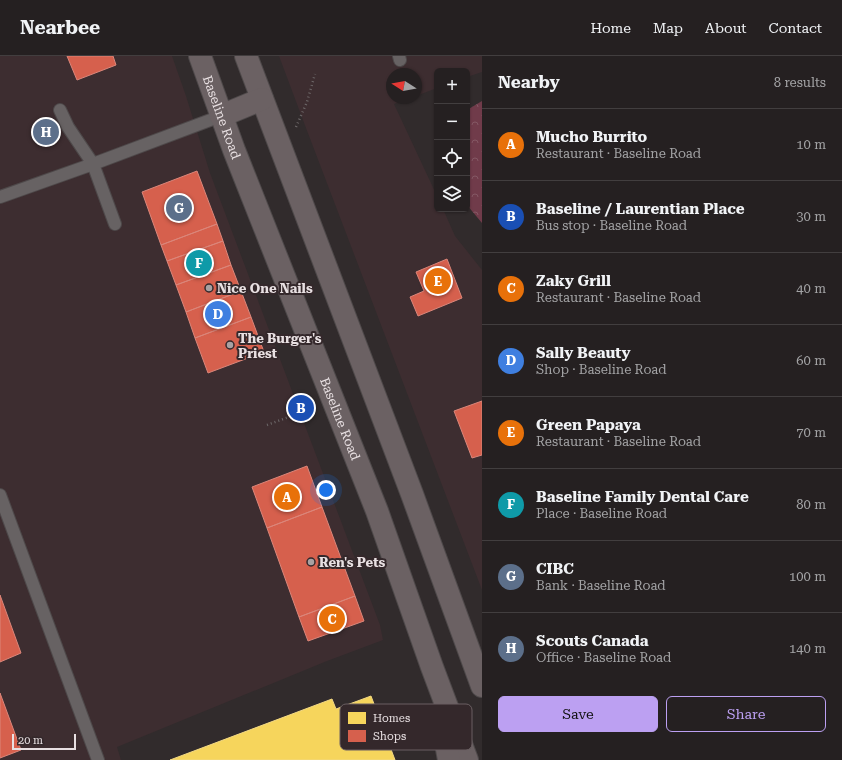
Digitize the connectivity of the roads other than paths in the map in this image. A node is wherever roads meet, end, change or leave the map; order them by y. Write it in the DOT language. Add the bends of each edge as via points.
graph roads {
  1 [pos="200,56"];
  2 [pos="246,56"];
  3 [pos="262,99"];
  4 [pos="60,110"];
  5 [pos="221,116"];
  6 [pos="93,164"];
  7 [pos="0,197"];
  8 [pos="115,224"];
  9 [pos="0,495"];
  10 [pos="432,667"];
  11 [pos="482,686"];
  12 [pos="439,704"];
  13 [pos="446,704"];
  14 [pos="447,750"];
  15 [pos="463,750"];
  16 [pos="98,760"];
  17 [pos="449,760"];
  18 [pos="467,760"];
  1 -- 5 [label="main road, Baseline Road"];
  2 -- 3 [label="main road"];
  3 -- 5 [label="main road"];
  3 -- 11 [label="main road"];
  4 -- 6 [label="lane" via="68,127"];
  5 -- 6 [label="lane"];
  5 -- 10 [label="main road, Baseline Road" via="377,511"];
  6 -- 7 [label="lane"];
  6 -- 8 [label="lane"];
  9 -- 16 [label="lane"];
  10 -- 12 [label="main road"];
  10 -- 13 [label="main road, Baseline Road"];
  14 -- 17 [label="main road"];
  15 -- 18 [label="main road, Baseline Road"];
}
